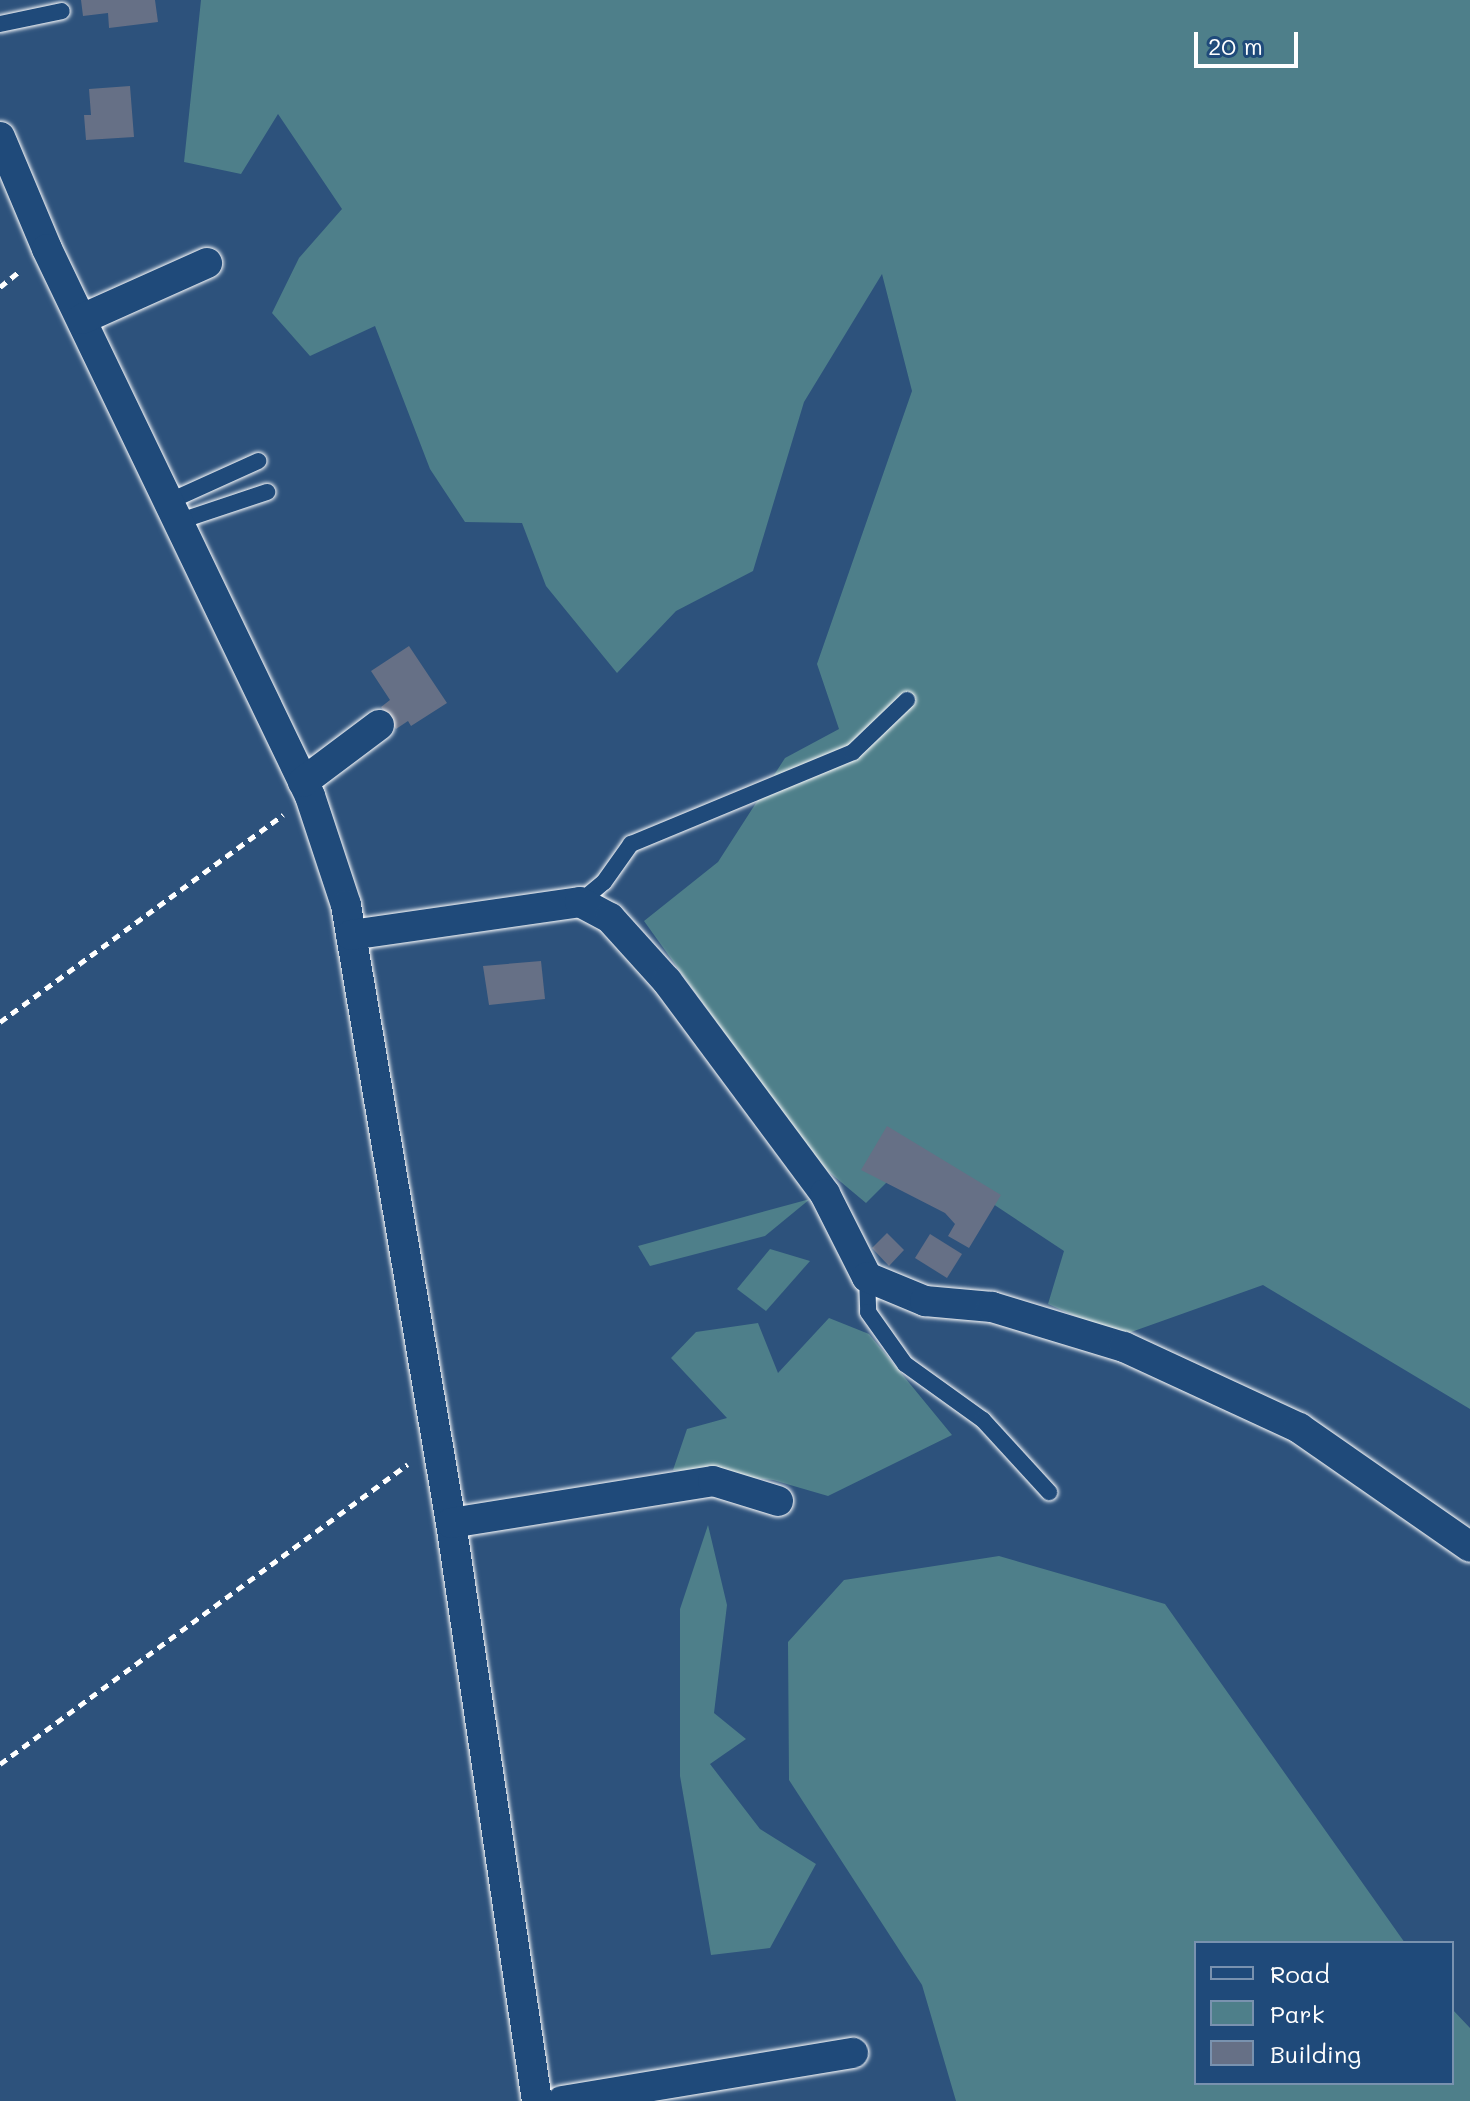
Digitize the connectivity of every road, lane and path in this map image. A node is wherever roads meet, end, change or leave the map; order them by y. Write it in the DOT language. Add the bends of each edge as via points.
graph roads {
  1 [pos="62,11"];
  2 [pos="0,24"];
  3 [pos="0,137"];
  4 [pos="207,263"];
  5 [pos="82,319"];
  6 [pos="258,461"];
  7 [pos="267,492"];
  8 [pos="175,511"];
  9 [pos="907,700"];
  10 [pos="379,725"];
  11 [pos="306,789"];
  12 [pos="580,902"];
  13 [pos="351,935"];
  14 [pos="0,1022"];
  15 [pos="867,1277"];
  16 [pos="435,1445"];
  17 [pos="1049,1492"];
  18 [pos="778,1501"];
  19 [pos="451,1523"];
  20 [pos="1470,1547"];
  21 [pos="0,1764"];
  22 [pos="853,2053"];
  23 [pos="537,2101"];
  24 [pos="562,2101"];
  1 -- 2 [label="lane"];
  3 -- 5 [label="street"];
  4 -- 5 [label="street"];
  5 -- 8 [label="street"];
  6 -- 8 [label="lane"];
  7 -- 8 [label="lane"];
  8 -- 11 [label="street"];
  9 -- 12 [label="lane" via="853,752 631,844 604,882"];
  10 -- 11 [label="street"];
  11 -- 13 [label="street"];
  11 -- 14 [label="path"];
  12 -- 13 [label="street"];
  12 -- 15 [label="street" via="610,918 667,981 825,1194"];
  13 -- 16 [label="street"];
  15 -- 17 [label="lane" via="868,1312 905,1364 983,1420"];
  15 -- 20 [label="street" via="925,1301 992,1307 1124,1347 1299,1428"];
  16 -- 19 [label="street"];
  16 -- 21 [label="path"];
  18 -- 19 [label="street" via="713,1481"];
  19 -- 23 [label="street"];
  22 -- 24 [label="street"];
}
